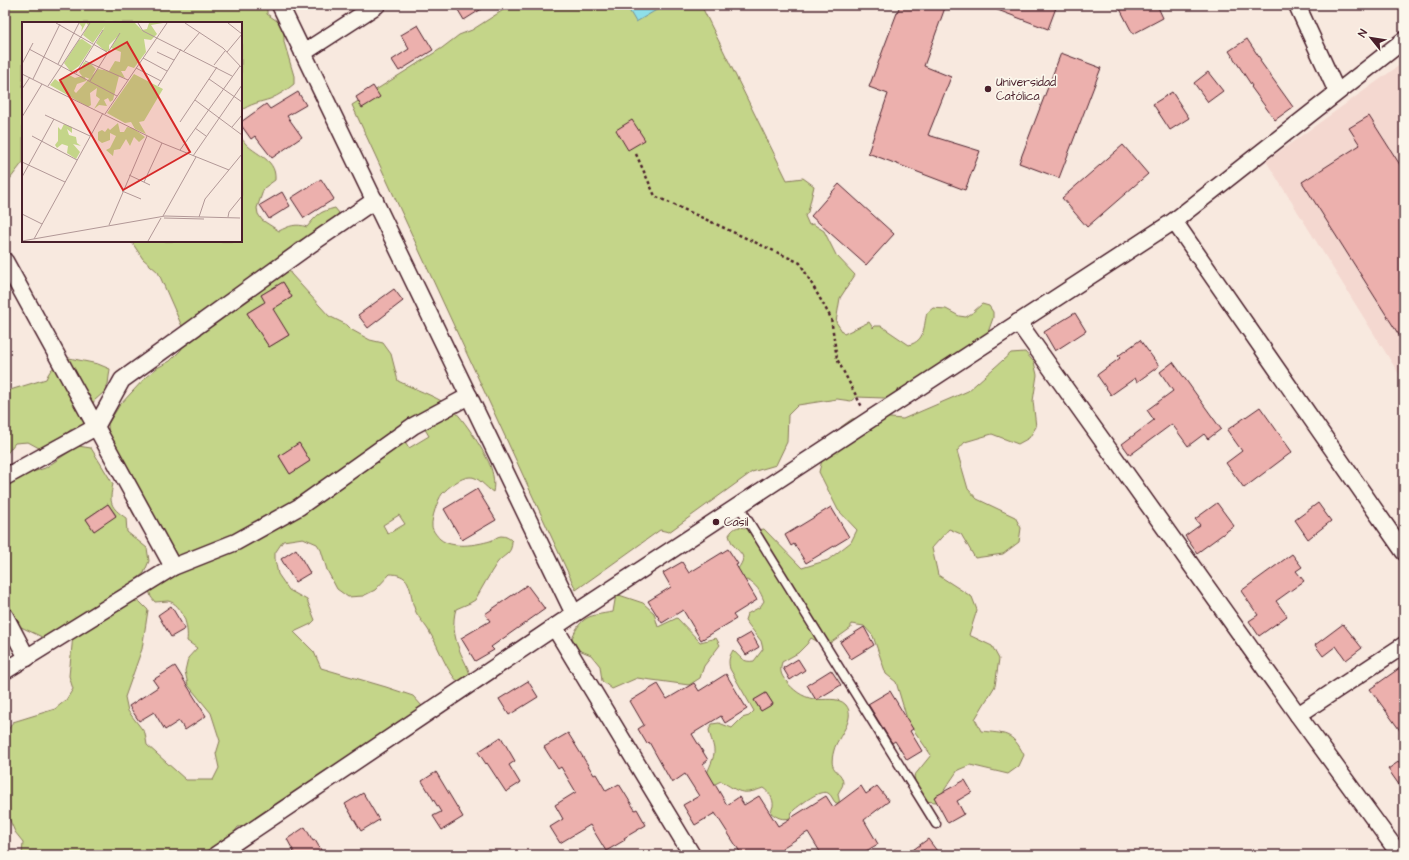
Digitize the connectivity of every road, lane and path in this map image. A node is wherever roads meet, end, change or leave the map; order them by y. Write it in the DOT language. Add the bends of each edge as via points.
graph roads {
  1 [pos="280,5"];
  2 [pos="377,5"];
  3 [pos="1296,5"];
  4 [pos="1404,40"];
  5 [pos="303,53"];
  6 [pos="1337,92"];
  7 [pos="636,154"];
  8 [pos="375,200"];
  9 [pos="1174,221"];
  10 [pos="5,261"];
  11 [pos="1018,322"];
  12 [pos="469,396"];
  13 [pos="869,420"];
  14 [pos="96,427"];
  15 [pos="5,477"];
  16 [pos="739,506"];
  17 [pos="1404,552"];
  18 [pos="173,567"];
  19 [pos="574,614"];
  20 [pos="5,616"];
  21 [pos="555,628"];
  22 [pos="1404,645"];
  23 [pos="26,658"];
  24 [pos="5,671"];
  25 [pos="1298,716"];
  26 [pos="936,824"];
  27 [pos="216,855"];
  28 [pos="692,855"];
  29 [pos="1400,855"];
  1 -- 5 [label="street"];
  2 -- 5 [label="street"];
  3 -- 6 [label="street"];
  4 -- 6 [label="street"];
  5 -- 8 [label="street"];
  6 -- 9 [label="street"];
  7 -- 13 [label="path" via="655,196 800,263 831,318 837,359"];
  8 -- 12 [label="street"];
  8 -- 14 [label="street" via="122,380"];
  9 -- 11 [label="street"];
  9 -- 17 [label="street"];
  10 -- 14 [label="street"];
  11 -- 13 [label="street"];
  11 -- 25 [label="street"];
  12 -- 18 [label="street" via="412,426 299,507 236,542"];
  12 -- 19 [label="street"];
  13 -- 16 [label="street"];
  14 -- 15 [label="street"];
  14 -- 18 [label="street"];
  16 -- 19 [label="street"];
  16 -- 26 [label="lane"];
  18 -- 23 [label="street"];
  19 -- 21 [label="street"];
  20 -- 23 [label="street"];
  21 -- 27 [label="street"];
  21 -- 28 [label="street"];
  22 -- 25 [label="street"];
  23 -- 24 [label="street"];
  25 -- 29 [label="street"];
}
